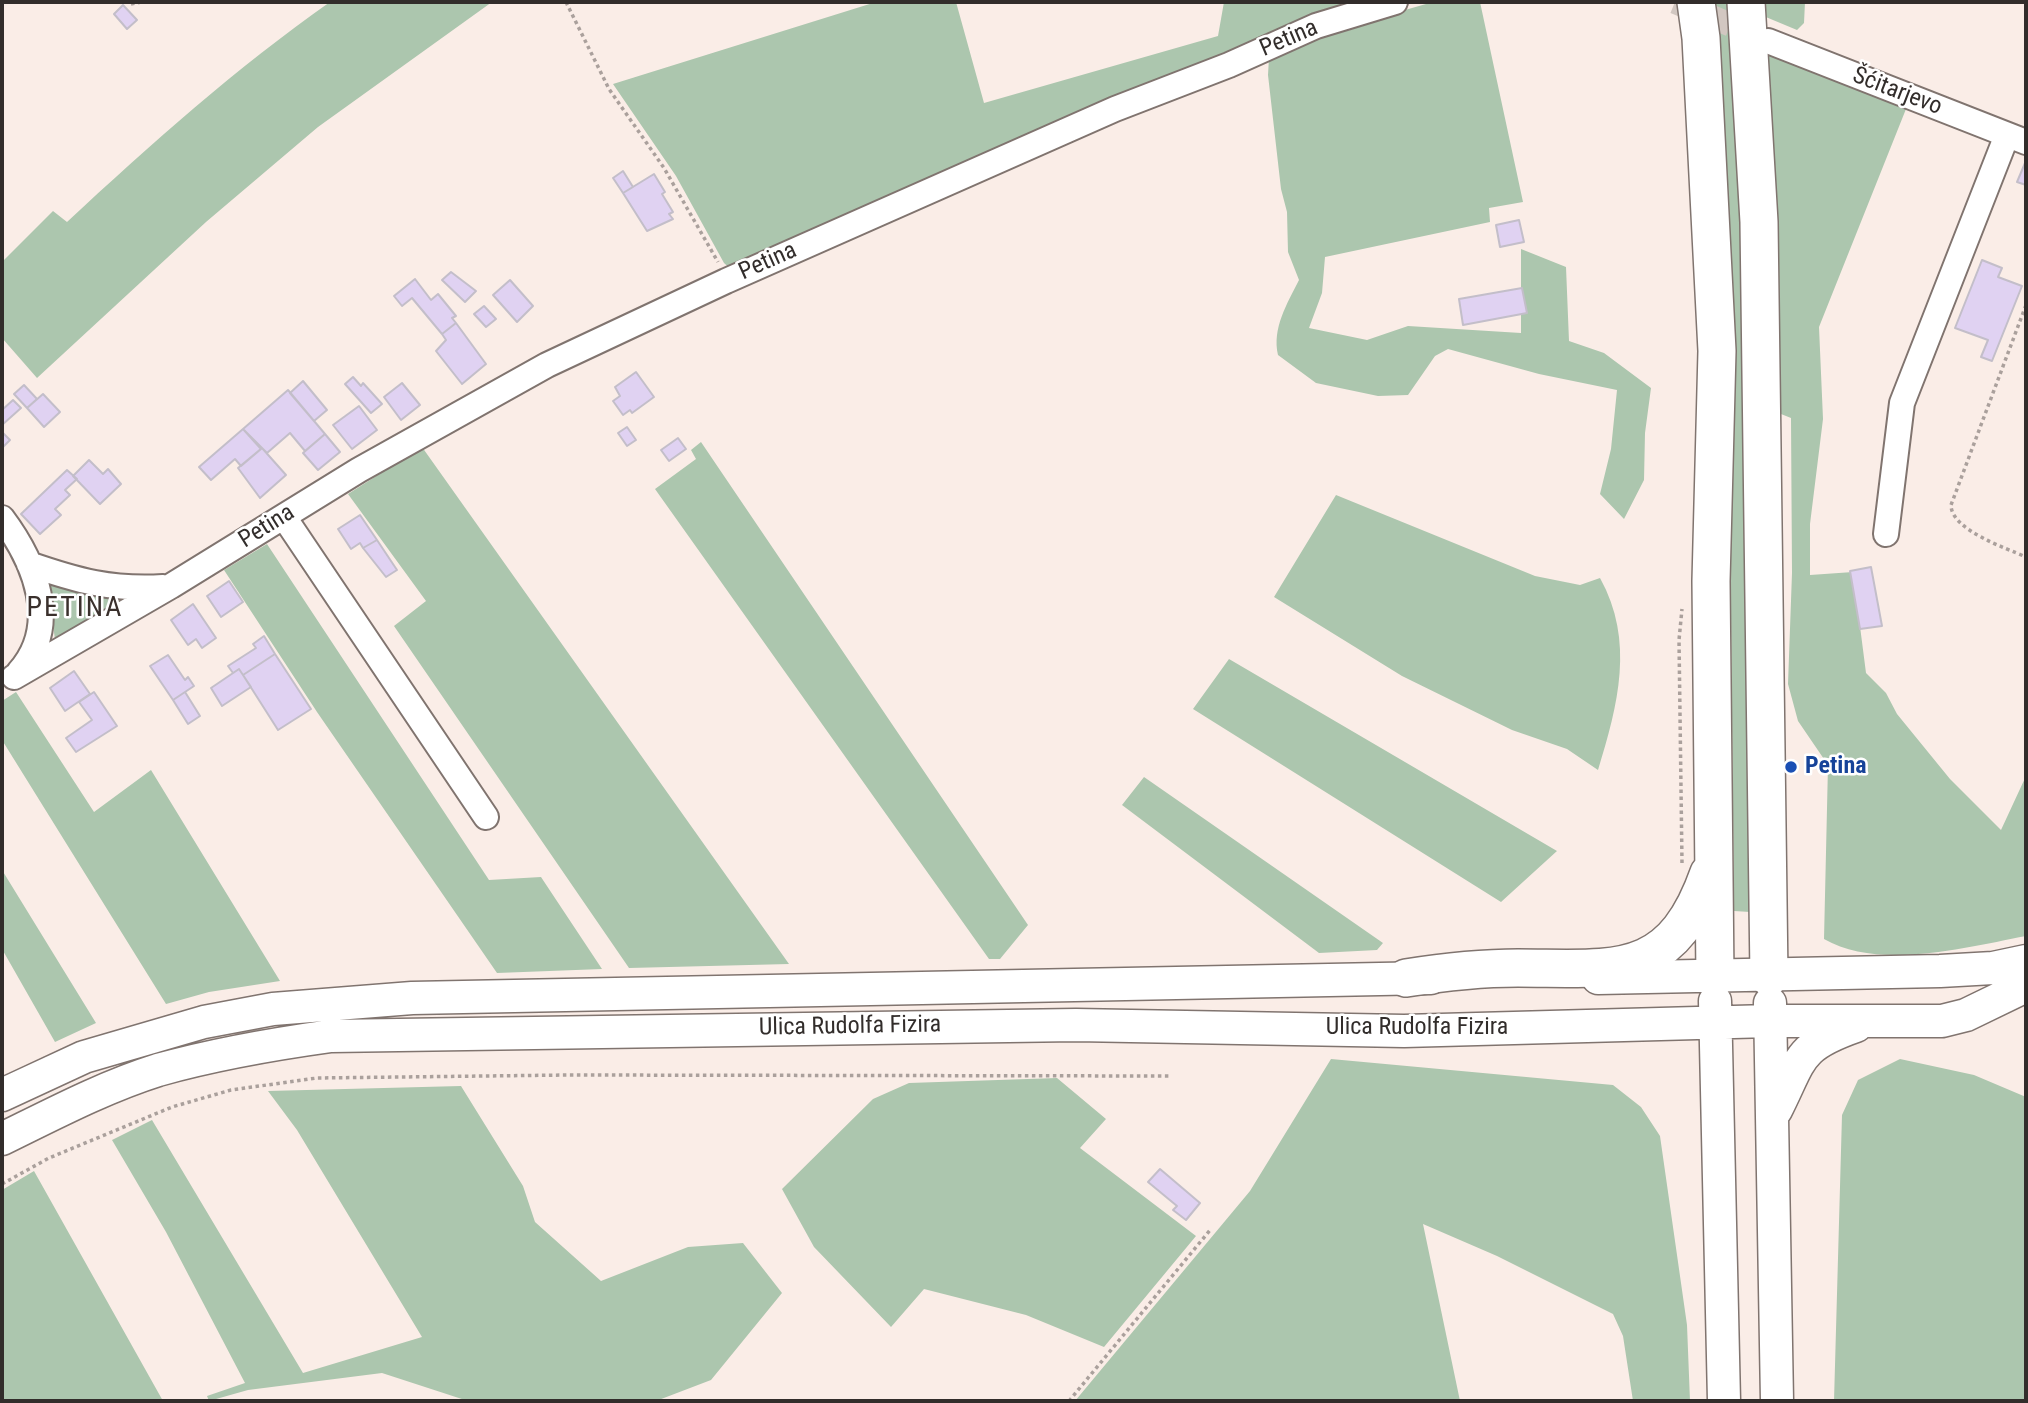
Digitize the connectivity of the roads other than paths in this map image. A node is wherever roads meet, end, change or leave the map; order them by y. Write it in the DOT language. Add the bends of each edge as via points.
graph roads {
  1 [pos="1395,2"];
  2 [pos="1696,2"];
  3 [pos="1746,2"];
  4 [pos="1768,41"];
  5 [pos="2017,139"];
  6 [pos="284,517"];
  7 [pos="2,518"];
  8 [pos="1885,534"];
  9 [pos="29,564"];
  10 [pos="171,586"];
  11 [pos="8,681"];
  12 [pos="486,817"];
  13 [pos="1715,856"];
  14 [pos="2026,961"];
  15 [pos="1769,977"];
  16 [pos="1406,978"];
  17 [pos="1715,978"];
  18 [pos="2026,986"];
  19 [pos="1871,1020"];
  20 [pos="1770,1021"];
  21 [pos="1716,1023"];
  22 [pos="2,1095"];
  23 [pos="1772,1117"];
  24 [pos="2,1139"];
  25 [pos="1724,1401"];
  26 [pos="1777,1401"];
  1 -- 6 [label="street, Petina" via="1316,26 1115,109 726,281 536,371 403,444"];
  2 -- 13 [label="highway" via="1717,351 1711,581"];
  3 -- 15 [label="highway" via="1759,222"];
  4 -- 5 [label="street, Šćitarjevo"];
  5 -- 8 [label="street" via="1902,403"];
  6 -- 10 [label="street, Petina"];
  6 -- 12 [label="street"];
  7 -- 9 [label="street, Petina"];
  9 -- 10 [label="street, Petina" via="92,585 125,589"];
  9 -- 11 [label="street, Petina" via="41,598 41,620 33,653"];
  10 -- 11 [label="street, Petina"];
  13 -- 16 [label="highway" via="1686,924 1669,943 1641,961 1594,968 1465,969"];
  13 -- 17 [label="highway"];
  14 -- 15 [label="main road, Ulica Rudolfa Fizira" via="1993,968"];
  15 -- 17 [label="main road, Ulica Rudolfa Fizira"];
  15 -- 20 [label="main road"];
  16 -- 17 [label="main road, Ulica Rudolfa Fizira"];
  16 -- 22 [label="main road, Ulica Rudolfa Fizira" via="412,998 287,1008 204,1022 124,1043"];
  17 -- 21 [label="main road"];
  18 -- 19 [label="main road, Ulica Rudolfa Fizira" via="1966,1015 1942,1021"];
  19 -- 20 [label="main road, Ulica Rudolfa Fizira"];
  19 -- 23 [label="main road" via="1834,1032 1807,1051"];
  20 -- 21 [label="main road, Ulica Rudolfa Fizira"];
  20 -- 23 [label="main road"];
  21 -- 24 [label="main road, Ulica Rudolfa Fizira" via="1404,1031 1063,1025 331,1035 249,1048 157,1071"];
  21 -- 25 [label="main road"];
  23 -- 26 [label="main road"];
}
